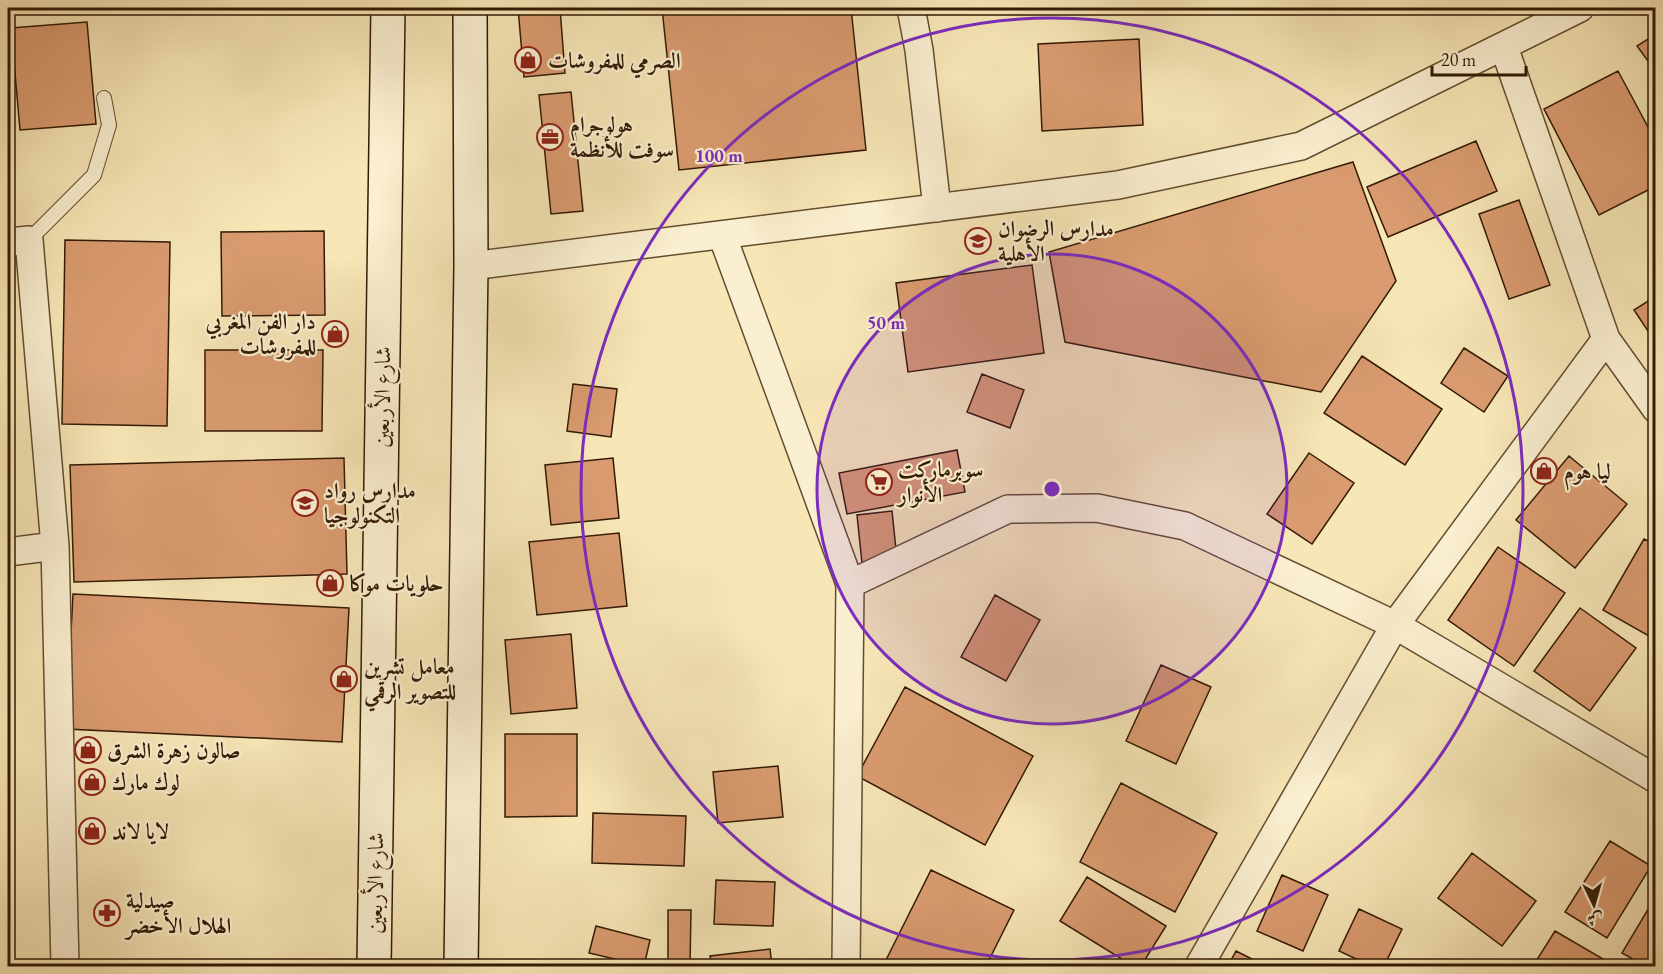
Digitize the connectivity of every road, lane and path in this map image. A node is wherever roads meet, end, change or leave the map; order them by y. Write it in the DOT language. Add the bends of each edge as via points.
graph roads {
  1 [pos="470,8"];
  2 [pos="911,8"];
  3 [pos="1558,8"];
  4 [pos="1580,8"];
  5 [pos="383,15"];
  6 [pos="1504,47"];
  7 [pos="104,98"];
  8 [pos="937,208"];
  9 [pos="722,235"];
  10 [pos="18,241"];
  11 [pos="471,266"];
  12 [pos="1606,339"];
  13 [pos="1656,409"];
  14 [pos="55,546"];
  15 [pos="8,552"];
  16 [pos="850,584"];
  17 [pos="1395,625"];
  18 [pos="1656,779"];
  19 [pos="65,966"];
  20 [pos="374,966"];
  21 [pos="461,966"];
  22 [pos="846,966"];
  23 [pos="1199,966"];
  1 -- 11 [label="main road"];
  2 -- 8 [label="street"];
  3 -- 6 [label="street"];
  4 -- 6 [label="street"];
  5 -- 20 [label="main road, شارع الأربعين"];
  6 -- 8 [label="street" via="1301,146 1118,185"];
  6 -- 12 [label="street"];
  7 -- 10 [label="lane" via="109,125 94,175"];
  8 -- 9 [label="street"];
  9 -- 11 [label="street"];
  9 -- 16 [label="street"];
  10 -- 14 [label="street"];
  11 -- 21 [label="main road"];
  12 -- 13 [label="street"];
  12 -- 17 [label="street"];
  14 -- 15 [label="street"];
  14 -- 19 [label="street"];
  16 -- 17 [label="street" via="1008,509 1097,508 1185,526"];
  16 -- 22 [label="street"];
  17 -- 18 [label="street"];
  17 -- 23 [label="street"];
}
